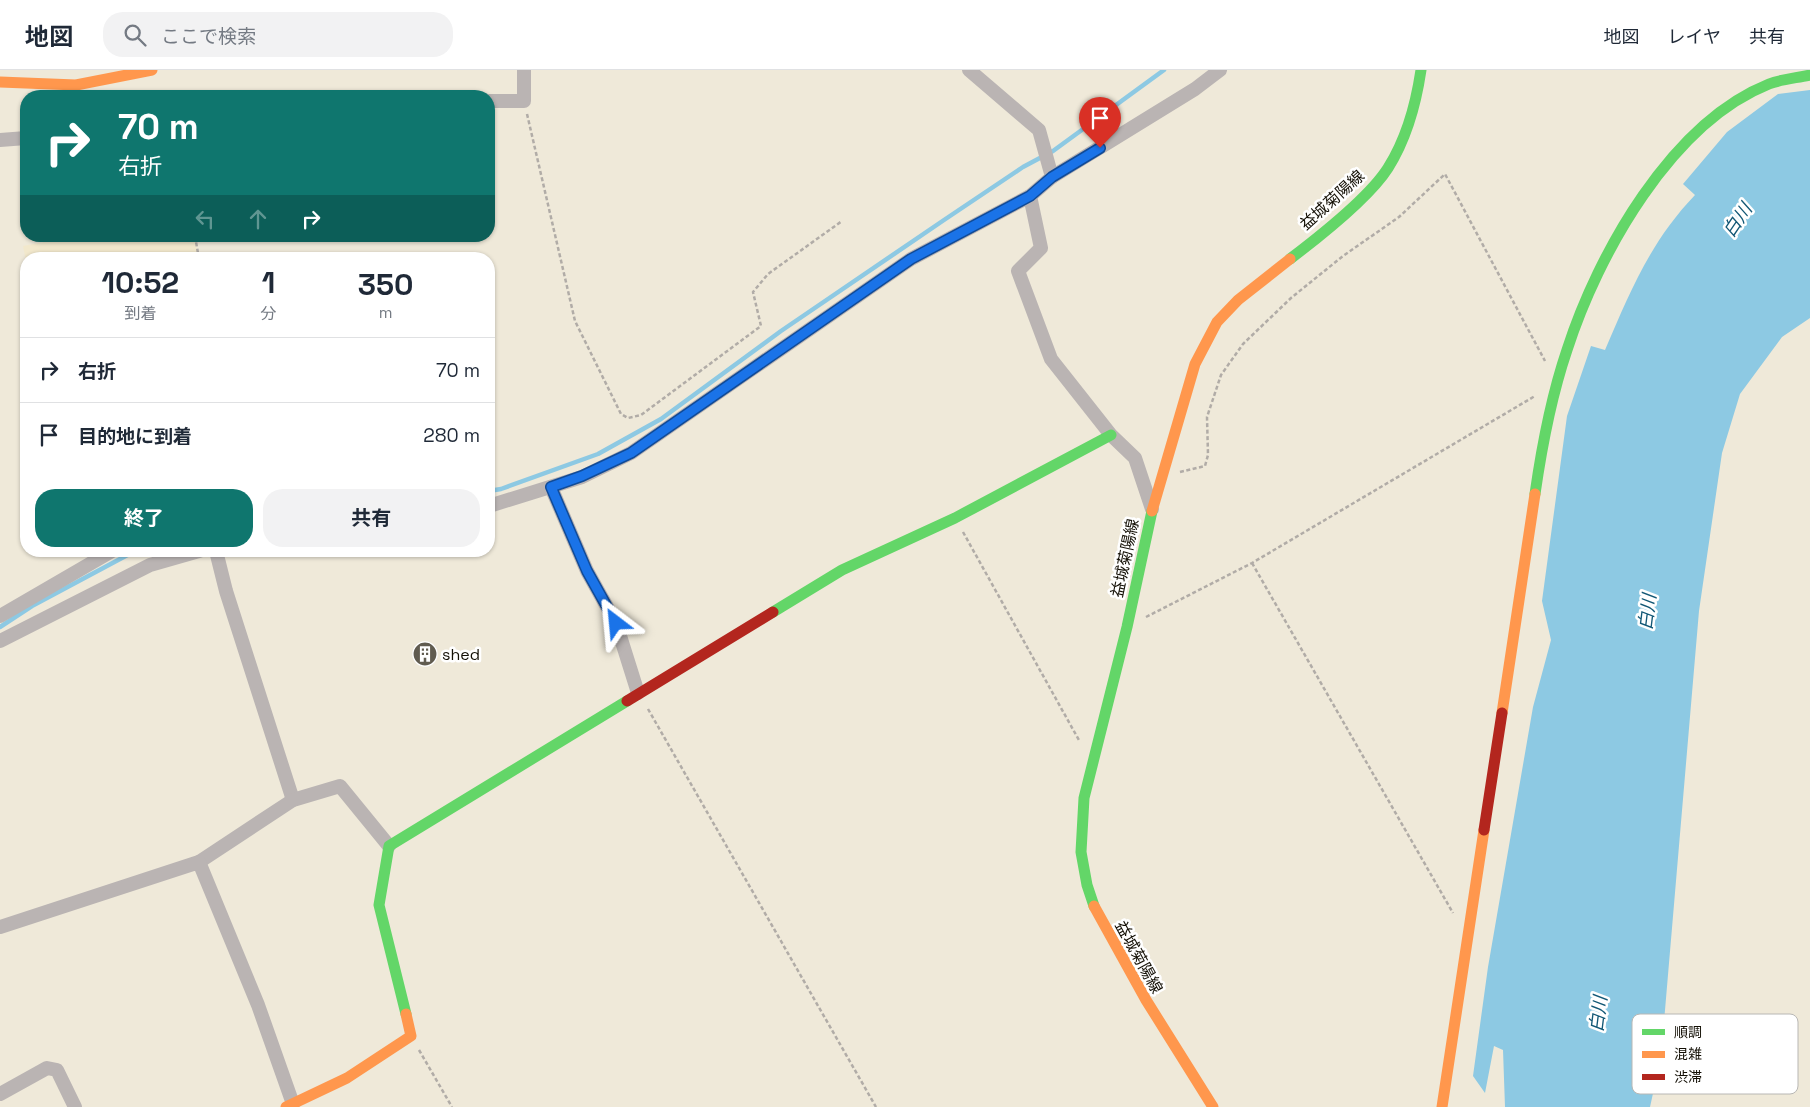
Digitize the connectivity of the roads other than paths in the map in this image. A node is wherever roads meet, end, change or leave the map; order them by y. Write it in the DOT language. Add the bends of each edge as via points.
graph roads {
  1 [pos="152,70"];
  2 [pos="524,70"];
  3 [pos="969,70"];
  4 [pos="1220,70"];
  5 [pos="1421,70"];
  6 [pos="1810,75"];
  7 [pos="0,82"];
  8 [pos="495,101"];
  9 [pos="20,138"];
  10 [pos="0,140"];
  11 [pos="1052,177"];
  12 [pos="1030,196"];
  13 [pos="1111,435"];
  14 [pos="551,487"];
  15 [pos="495,504"];
  16 [pos="1152,509"];
  17 [pos="102,557"];
  18 [pos="178,557"];
  19 [pos="218,557"];
  20 [pos="0,616"];
  21 [pos="0,641"];
  22 [pos="638,693"];
  23 [pos="293,800"];
  24 [pos="389,846"];
  25 [pos="199,862"];
  26 [pos="0,927"];
  27 [pos="0,1094"];
  28 [pos="290,1105"];
  29 [pos="75,1107"];
  30 [pos="1213,1107"];
  31 [pos="1442,1107"];
  1 -- 7 [label="street" via="76,85"];
  2 -- 8 [label="street" via="524,101"];
  3 -- 11 [label="street" via="1038,130"];
  4 -- 11 [label="street" via="1195,89"];
  5 -- 16 [label="street, 益城菊陽線" via="1417,97 1403,139 1388,168 1369,192 1238,300 1217,322 1195,364"];
  6 -- 31 [label="street" via="1791,76 1763,84 1729,104 1680,149 1650,187 1608,256 1577,322 1544,435"];
  9 -- 10 [label="street"];
  11 -- 12 [label="street"];
  12 -- 13 [label="street" via="1041,248 1018,271 1051,359"];
  12 -- 14 [label="street" via="911,259 631,453"];
  13 -- 16 [label="street" via="1135,458"];
  13 -- 22 [label="street" via="956,518 842,570"];
  14 -- 15 [label="street"];
  14 -- 22 [label="street" via="587,571 616,623"];
  16 -- 30 [label="street, 益城菊陽線" via="1127,628 1091,763 1080,827 1086,884 1096,914 1150,1010"];
  17 -- 20 [label="street"];
  18 -- 21 [label="street" via="150,565"];
  19 -- 23 [label="street"];
  22 -- 24 [label="street"];
  23 -- 24 [label="street" via="340,786"];
  23 -- 25 [label="street"];
  24 -- 28 [label="street" via="378,905 411,1036 347,1078"];
  25 -- 26 [label="street"];
  25 -- 28 [label="street" via="258,1005"];
  27 -- 29 [label="street" via="47,1068 57,1070"];
}
